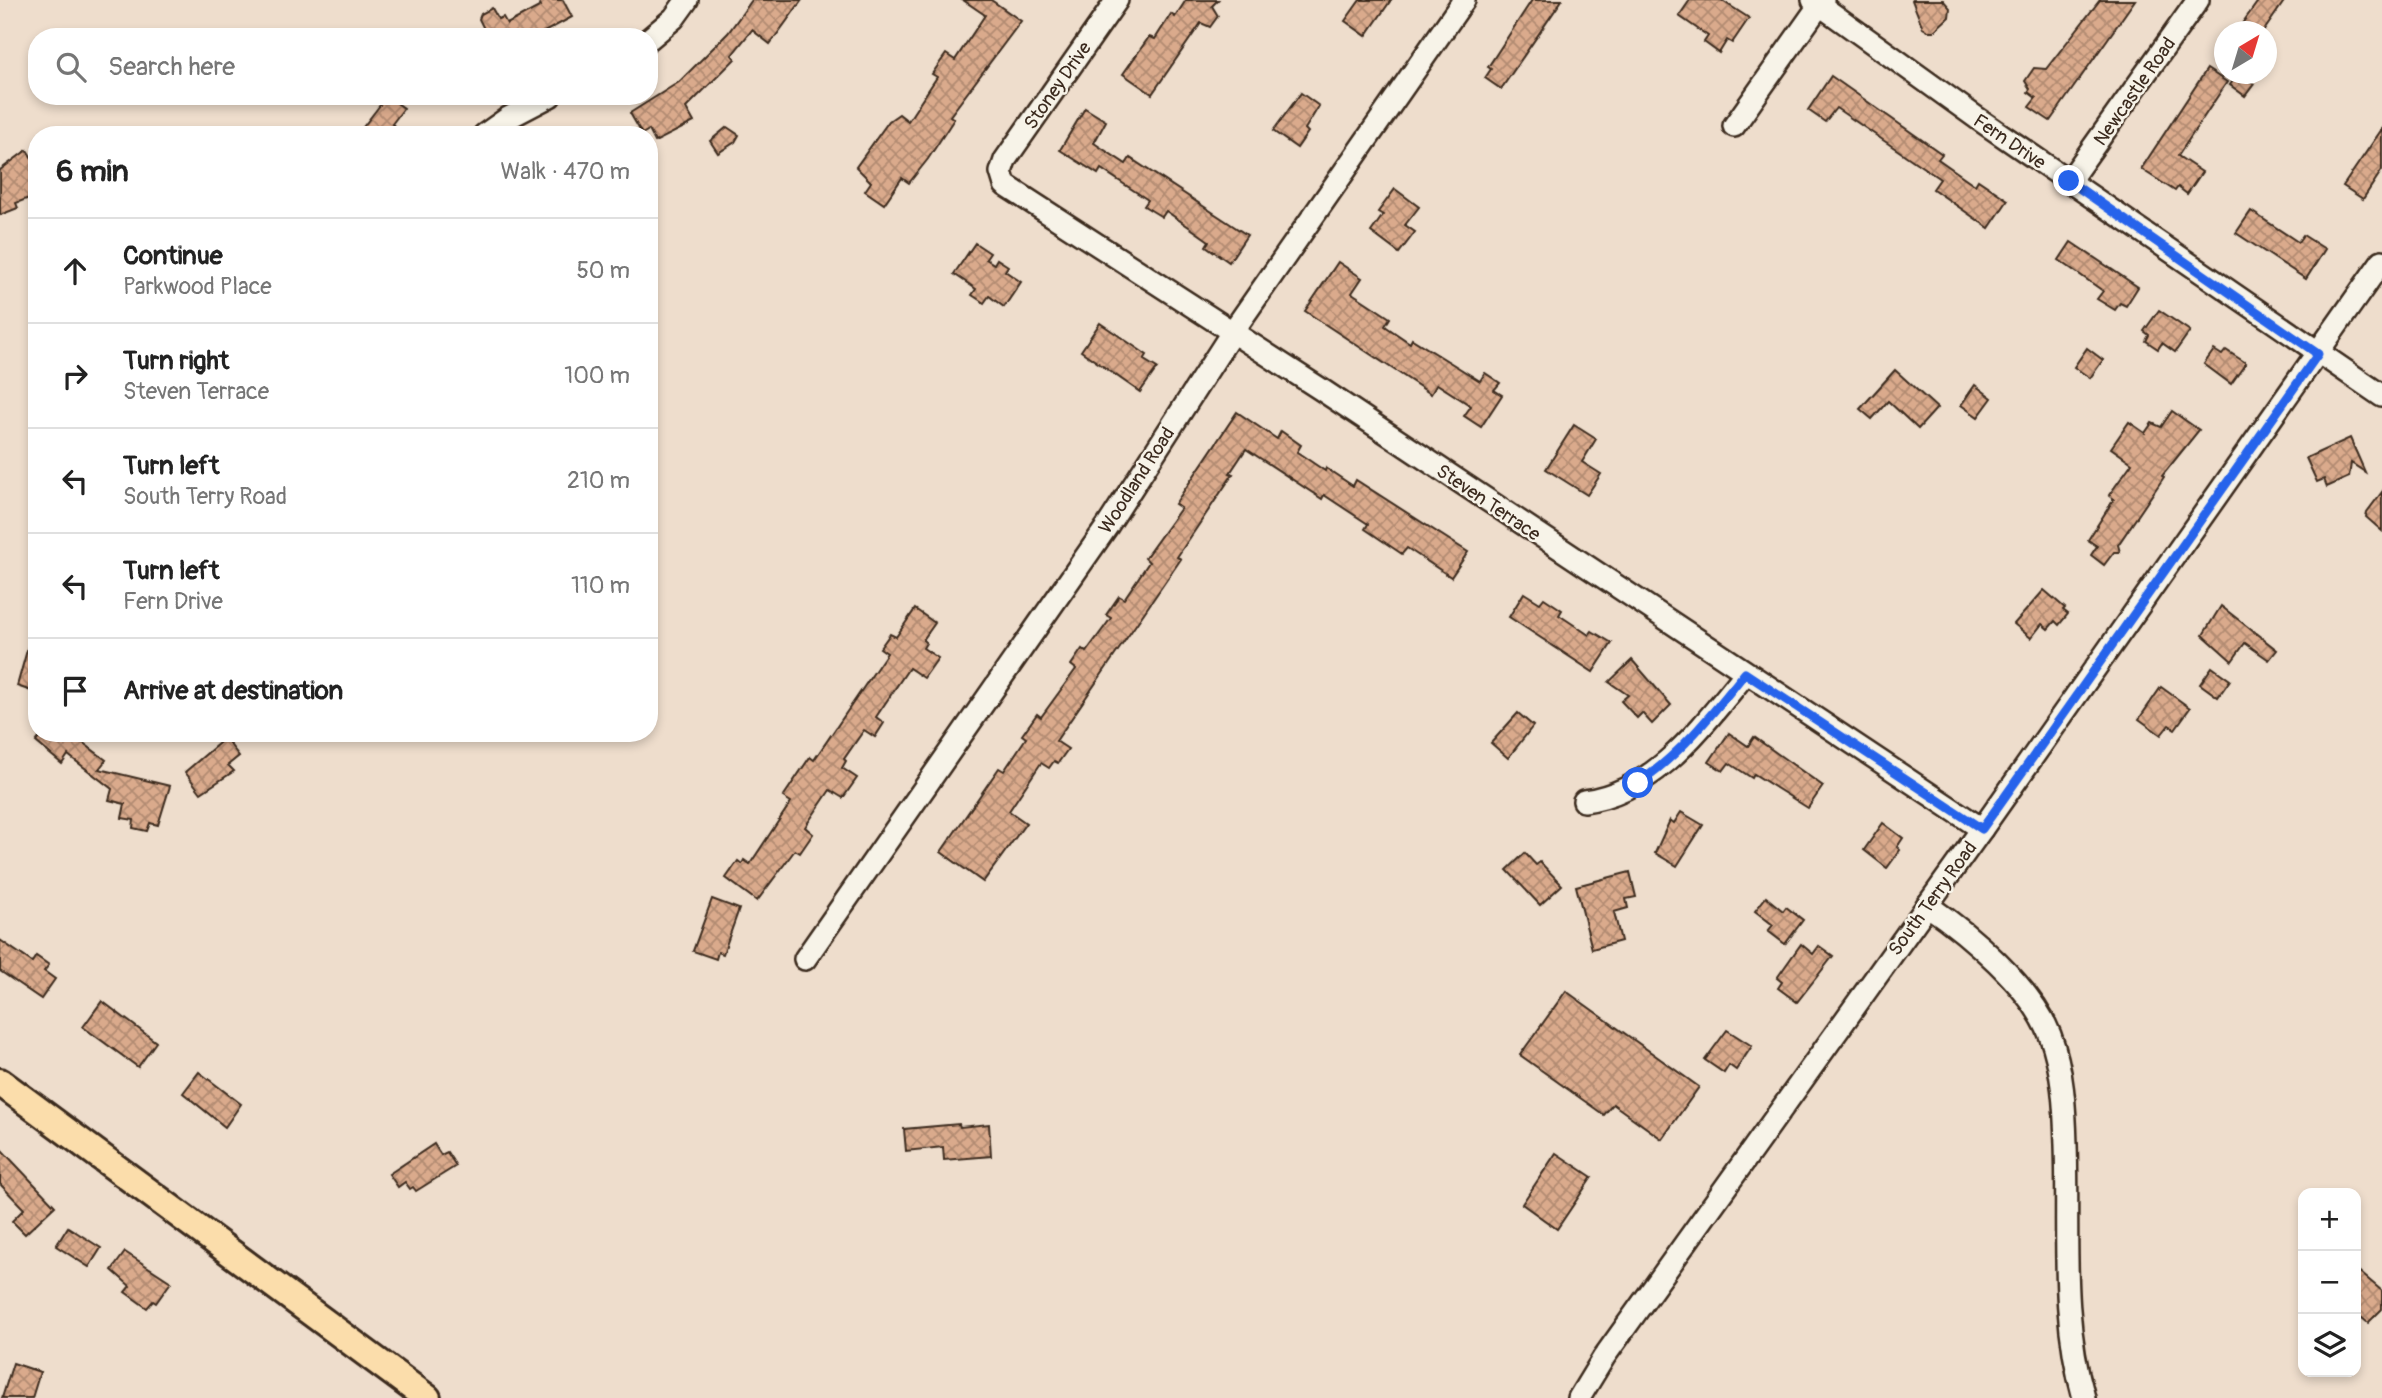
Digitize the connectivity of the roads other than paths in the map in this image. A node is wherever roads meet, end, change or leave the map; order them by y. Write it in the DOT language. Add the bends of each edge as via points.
graph roads {
  1 [pos="687,0"];
  2 [pos="1117,0"];
  3 [pos="1464,0"];
  4 [pos="2198,0"];
  5 [pos="1819,2"];
  6 [pos="658,31"];
  7 [pos="533,105"];
  8 [pos="497,126"];
  9 [pos="1734,126"];
  10 [pos="1001,172"];
  11 [pos="2069,181"];
  12 [pos="2382,261"];
  13 [pos="1231,334"];
  14 [pos="2318,354"];
  15 [pos="2382,397"];
  16 [pos="1745,673"];
  17 [pos="1584,801"];
  18 [pos="1982,829"];
  19 [pos="1927,905"];
  20 [pos="805,958"];
  21 [pos="0,1082"];
  22 [pos="427,1398"];
  23 [pos="1579,1398"];
  24 [pos="2084,1398"];
  1 -- 6 [label="street"];
  2 -- 10 [label="street, Stoney Drive"];
  3 -- 13 [label="street, Woodland Road"];
  4 -- 11 [label="street, Newcastle Road"];
  5 -- 9 [label="street"];
  5 -- 11 [label="street, Fern Drive"];
  7 -- 8 [label="street"];
  10 -- 13 [label="street, Steven Terrace" via="1005,185"];
  11 -- 14 [label="street, Fern Drive"];
  12 -- 14 [label="street, South Terry Road"];
  13 -- 16 [label="street, Steven Terrace"];
  13 -- 20 [label="street, Woodland Road" via="1108,525"];
  14 -- 15 [label="street, Fern Drive"];
  14 -- 18 [label="street, South Terry Road"];
  16 -- 17 [label="street" via="1660,768 1610,797"];
  16 -- 18 [label="street, Steven Terrace"];
  18 -- 19 [label="street, South Terry Road"];
  19 -- 23 [label="street, South Terry Road"];
  19 -- 24 [label="street" via="1990,956 2030,1002 2049,1034 2064,1094 2072,1356"];
  21 -- 22 [label="main road"];
}
